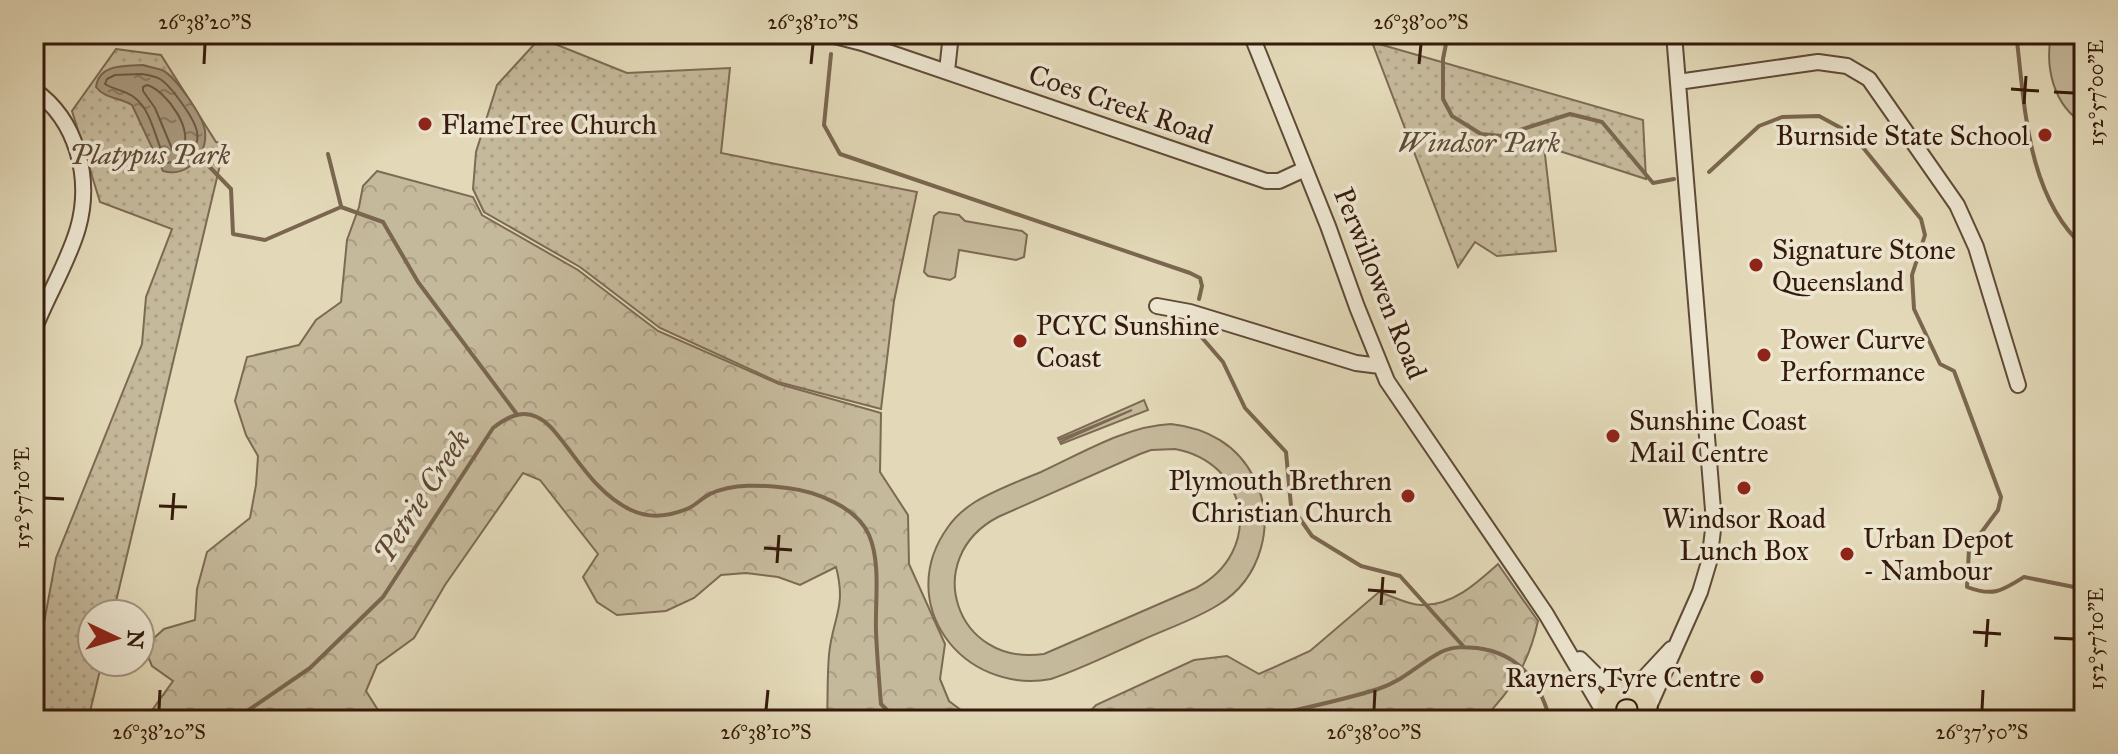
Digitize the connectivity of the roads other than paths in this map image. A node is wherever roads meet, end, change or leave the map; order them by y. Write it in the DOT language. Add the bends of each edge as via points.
graph roads {
  1 [pos="827,34"];
  2 [pos="951,34"];
  3 [pos="1251,34"];
  4 [pos="1674,34"];
  5 [pos="947,71"];
  6 [pos="1678,82"];
  7 [pos="34,90"];
  8 [pos="1305,169"];
  9 [pos="40,293"];
  10 [pos="1157,306"];
  11 [pos="34,330"];
  12 [pos="1380,366"];
  13 [pos="2018,385"];
  14 [pos="1546,614"];
  15 [pos="1682,637"];
  16 [pos="1623,689"];
  17 [pos="1648,715"];
  18 [pos="1608,720"];
  1 -- 5 [label="street, Coes Creek Road"];
  2 -- 5 [label="street"];
  3 -- 8 [label="street, Perwillowen Road"];
  4 -- 6 [label="street"];
  5 -- 8 [label="street, Coes Creek Road" via="1266,181"];
  6 -- 13 [label="street" via="1818,62 1847,66 1869,79 1957,205 1976,247"];
  6 -- 15 [label="street" via="1714,522 1709,562"];
  7 -- 9 [label="street" via="53,105 74,138 82,180 77,232"];
  8 -- 12 [label="street, Perwillowen Road"];
  9 -- 11 [label="street"];
  10 -- 12 [label="street"];
  12 -- 14 [label="street, Perwillowen Road" via="1401,405"];
  14 -- 16 [label="street, Perwillowen Road" via="1592,673"];
  14 -- 18 [label="street, Perwillowen Road"];
  15 -- 16 [label="street" via="1650,673"];
  15 -- 17 [label="street"];
  16 -- 17 [label="main road" via="1642,695"];
  16 -- 18 [label="main road" via="1608,701"];
}
